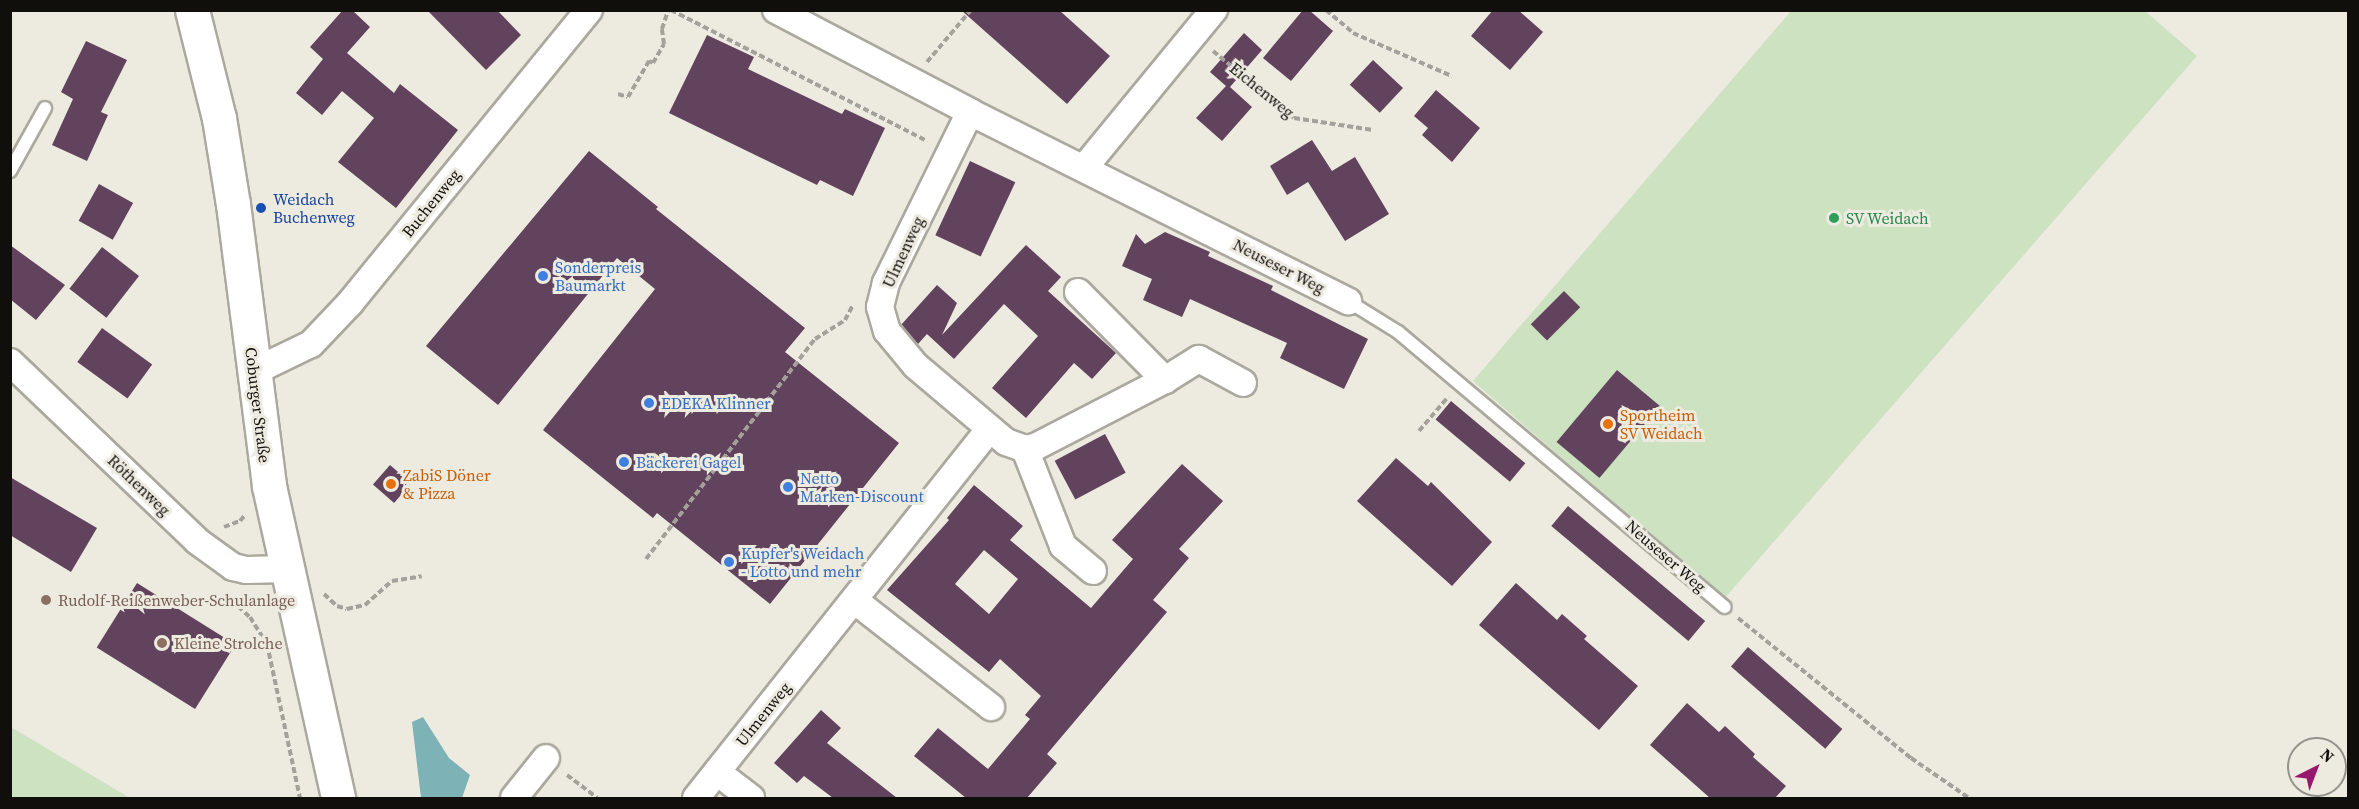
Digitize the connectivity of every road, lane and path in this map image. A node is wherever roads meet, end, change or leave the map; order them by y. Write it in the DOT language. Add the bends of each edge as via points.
graph roads {
  1 [pos="192,10"];
  2 [pos="589,10"];
  3 [pos="670,10"];
  4 [pos="777,10"];
  5 [pos="971,10"];
  6 [pos="1214,10"];
  7 [pos="1326,10"];
  8 [pos="1194,36"];
  9 [pos="1452,76"];
  10 [pos="911,81"];
  11 [pos="618,94"];
  12 [pos="45,108"];
  13 [pos="970,112"];
  14 [pos="1373,130"];
  15 [pos="950,153"];
  16 [pos="1084,168"];
  17 [pos="10,171"];
  18 [pos="886,283"];
  19 [pos="1078,292"];
  20 [pos="1348,301"];
  21 [pos="10,362"];
  22 [pos="253,372"];
  23 [pos="1165,380"];
  24 [pos="1243,383"];
  25 [pos="1460,383"];
  26 [pos="990,429"];
  27 [pos="1419,431"];
  28 [pos="1024,449"];
  29 [pos="269,486"];
  30 [pos="197,541"];
  31 [pos="645,559"];
  32 [pos="287,569"];
  33 [pos="1093,571"];
  34 [pos="422,576"];
  35 [pos="216,586"];
  36 [pos="321,591"];
  37 [pos="854,600"];
  38 [pos="1725,607"];
  39 [pos="991,707"];
  40 [pos="546,758"];
  41 [pos="717,772"];
  42 [pos="300,798"];
  43 [pos="338,798"];
  44 [pos="514,798"];
  45 [pos="597,798"];
  46 [pos="696,798"];
  47 [pos="752,798"];
  48 [pos="1969,798"];
  1 -- 22 [label="main road, Coburger Straße" via="219,118"];
  2 -- 22 [label="street, Buchenweg" via="351,303 311,344"];
  3 -- 11 [label="path" via="662,30 664,44 653,63 649,61 628,97"];
  3 -- 15 [label="path"];
  4 -- 10 [label="street, Neuseser Weg"];
  5 -- 10 [label="path"];
  6 -- 8 [label="street"];
  7 -- 9 [label="path" via="1353,33"];
  8 -- 14 [label="path, Eichenweg" via="1294,118"];
  8 -- 16 [label="street"];
  10 -- 13 [label="street, Neuseser Weg"];
  12 -- 17 [label="lane"];
  13 -- 15 [label="street, Ulmenweg"];
  13 -- 16 [label="street, Neuseser Weg"];
  15 -- 18 [label="street, Ulmenweg"];
  16 -- 20 [label="street, Neuseser Weg"];
  18 -- 26 [label="street, Ulmenweg" via="880,307 887,331 916,366"];
  18 -- 31 [label="path" via="860,292 845,320 815,339"];
  19 -- 23 [label="street"];
  20 -- 25 [label="lane, Neuseser Weg" via="1398,332"];
  21 -- 30 [label="street, Röthenweg"];
  22 -- 29 [label="main road, Coburger Straße"];
  23 -- 24 [label="street" via="1199,359"];
  23 -- 28 [label="street" via="1035,447"];
  25 -- 27 [label="path"];
  25 -- 38 [label="lane, Neuseser Weg"];
  26 -- 28 [label="street, Ulmenweg" via="1006,442"];
  26 -- 37 [label="street, Ulmenweg"];
  28 -- 33 [label="street" via="1063,546"];
  29 -- 30 [label="path" via="251,488 250,502 240,521 210,529"];
  29 -- 32 [label="main road, Coburger Straße"];
  30 -- 32 [label="street, Röthenweg" via="233,567"];
  32 -- 43 [label="main road, Coburger Straße"];
  34 -- 36 [label="path" via="392,581 365,605 347,609 337,606"];
  35 -- 42 [label="path" via="250,617 267,644"];
  37 -- 39 [label="street"];
  37 -- 41 [label="street, Ulmenweg"];
  38 -- 48 [label="path" via="1911,758"];
  40 -- 44 [label="street"];
  40 -- 45 [label="path"];
  41 -- 46 [label="street, Ulmenweg"];
  41 -- 47 [label="street"];
}
